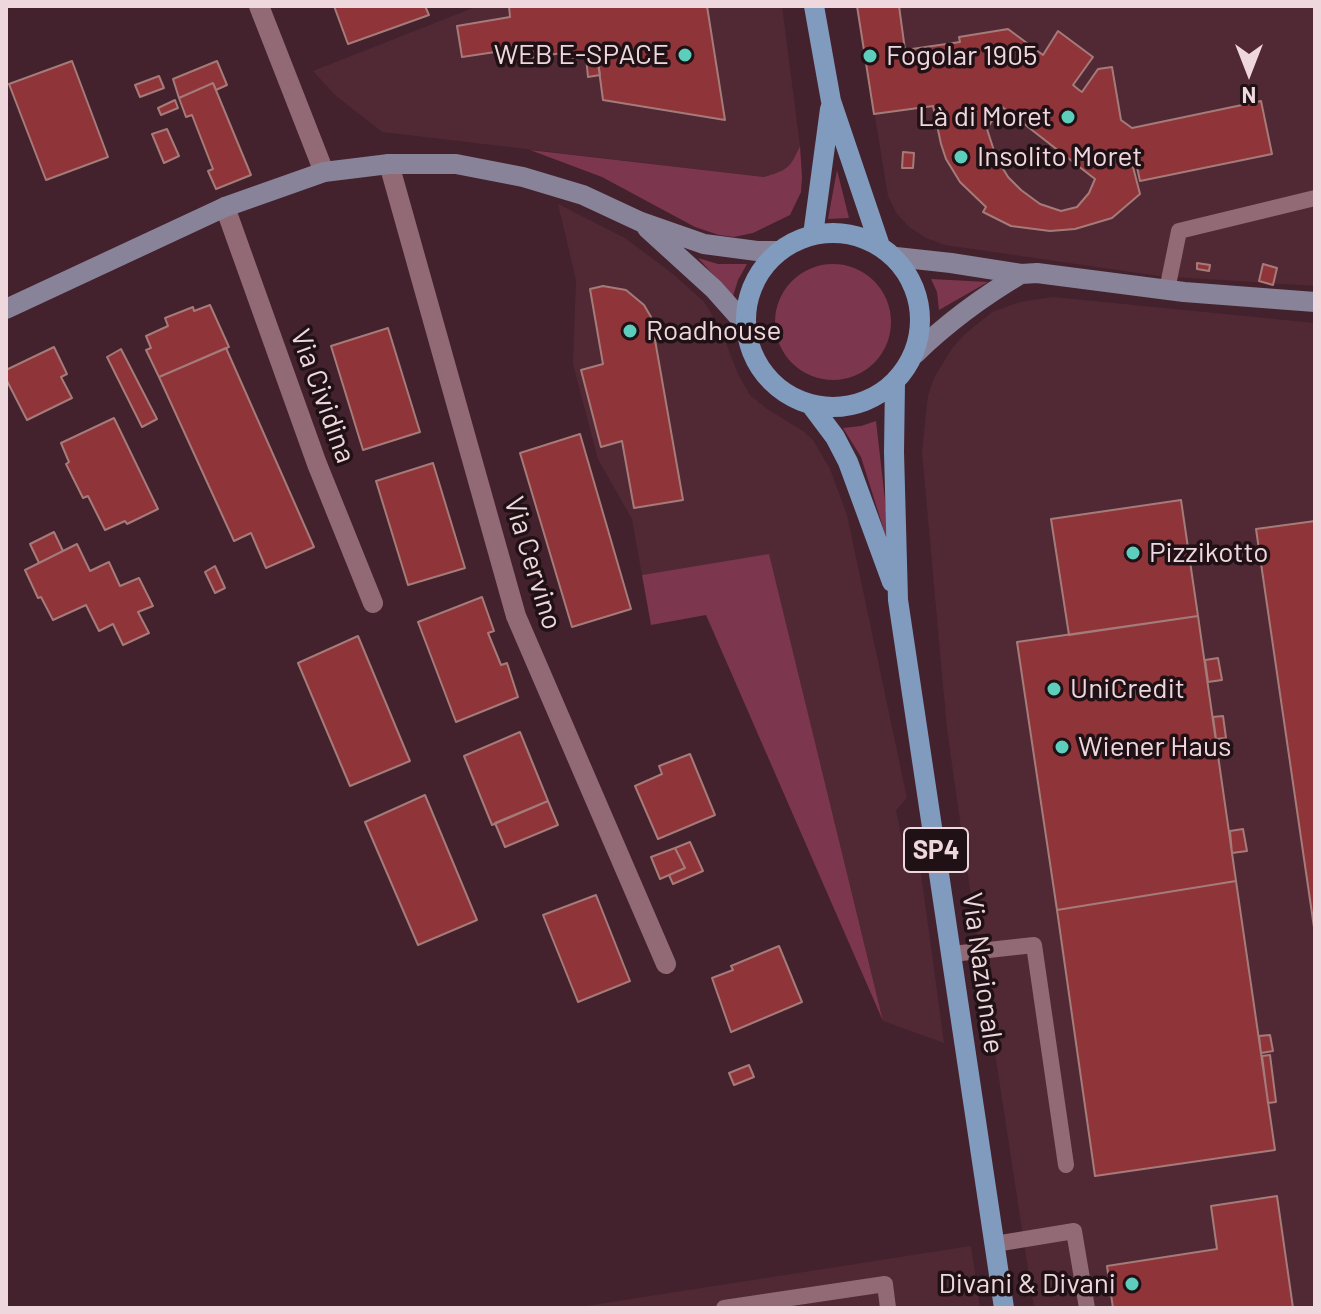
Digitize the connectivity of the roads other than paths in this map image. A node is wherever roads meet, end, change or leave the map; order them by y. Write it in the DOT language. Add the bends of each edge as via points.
graph roads {
  1 [pos="259,6"];
  2 [pos="814,6"];
  3 [pos="831,101"];
  4 [pos="389,164"];
  5 [pos="324,172"];
  6 [pos="1315,198"];
  7 [pos="225,207"];
  8 [pos="641,222"];
  9 [pos="813,235"];
  10 [pos="778,251"];
  11 [pos="888,252"];
  12 [pos="1021,274"];
  13 [pos="1167,290"];
  14 [pos="1315,302"];
  15 [pos="6,309"];
  16 [pos="746,325"];
  17 [pos="915,354"];
  18 [pos="895,382"];
  19 [pos="811,405"];
  20 [pos="898,600"];
  21 [pos="373,603"];
  22 [pos="952,954"];
  23 [pos="666,964"];
  24 [pos="1066,1165"];
  25 [pos="995,1244"];
  26 [pos="724,1308"];
  27 [pos="888,1308"];
  28 [pos="1004,1308"];
  29 [pos="1087,1308"];
  1 -- 5 [label="street"];
  2 -- 3 [label="main road"];
  3 -- 9 [label="main road"];
  3 -- 11 [label="main road"];
  4 -- 5 [label="street"];
  4 -- 8 [label="street" via="456,164 523,177 583,195"];
  4 -- 23 [label="street, Via Cervino" via="516,616"];
  5 -- 7 [label="street"];
  6 -- 13 [label="lane" via="1179,231"];
  7 -- 15 [label="street"];
  7 -- 21 [label="street, Via Cividina"];
  8 -- 10 [label="street" via="704,244"];
  8 -- 16 [label="street"];
  9 -- 10 [label="main road"];
  9 -- 11 [label="main road" via="863,237"];
  10 -- 16 [label="main road" via="753,283"];
  11 -- 12 [label="street"];
  11 -- 17 [label="main road" via="909,275 918,295 921,326"];
  12 -- 13 [label="street"];
  12 -- 17 [label="street" via="990,292"];
  13 -- 14 [label="street"];
  16 -- 19 [label="main road" via="752,354 767,378"];
  17 -- 18 [label="main road"];
  18 -- 19 [label="main road" via="875,398 850,406"];
  18 -- 20 [label="main road, Via Nazionale / SP4"];
  19 -- 20 [label="main road, Via Nazionale / SP4" via="848,462"];
  20 -- 22 [label="main road, Via Nazionale / SP4"];
  22 -- 24 [label="lane" via="1034,945"];
  22 -- 25 [label="main road, Via Nazionale / SP4"];
  25 -- 28 [label="main road, Via Nazionale / SP4"];
  25 -- 29 [label="lane" via="1074,1231"];
  26 -- 27 [label="lane" via="885,1284"];
}
